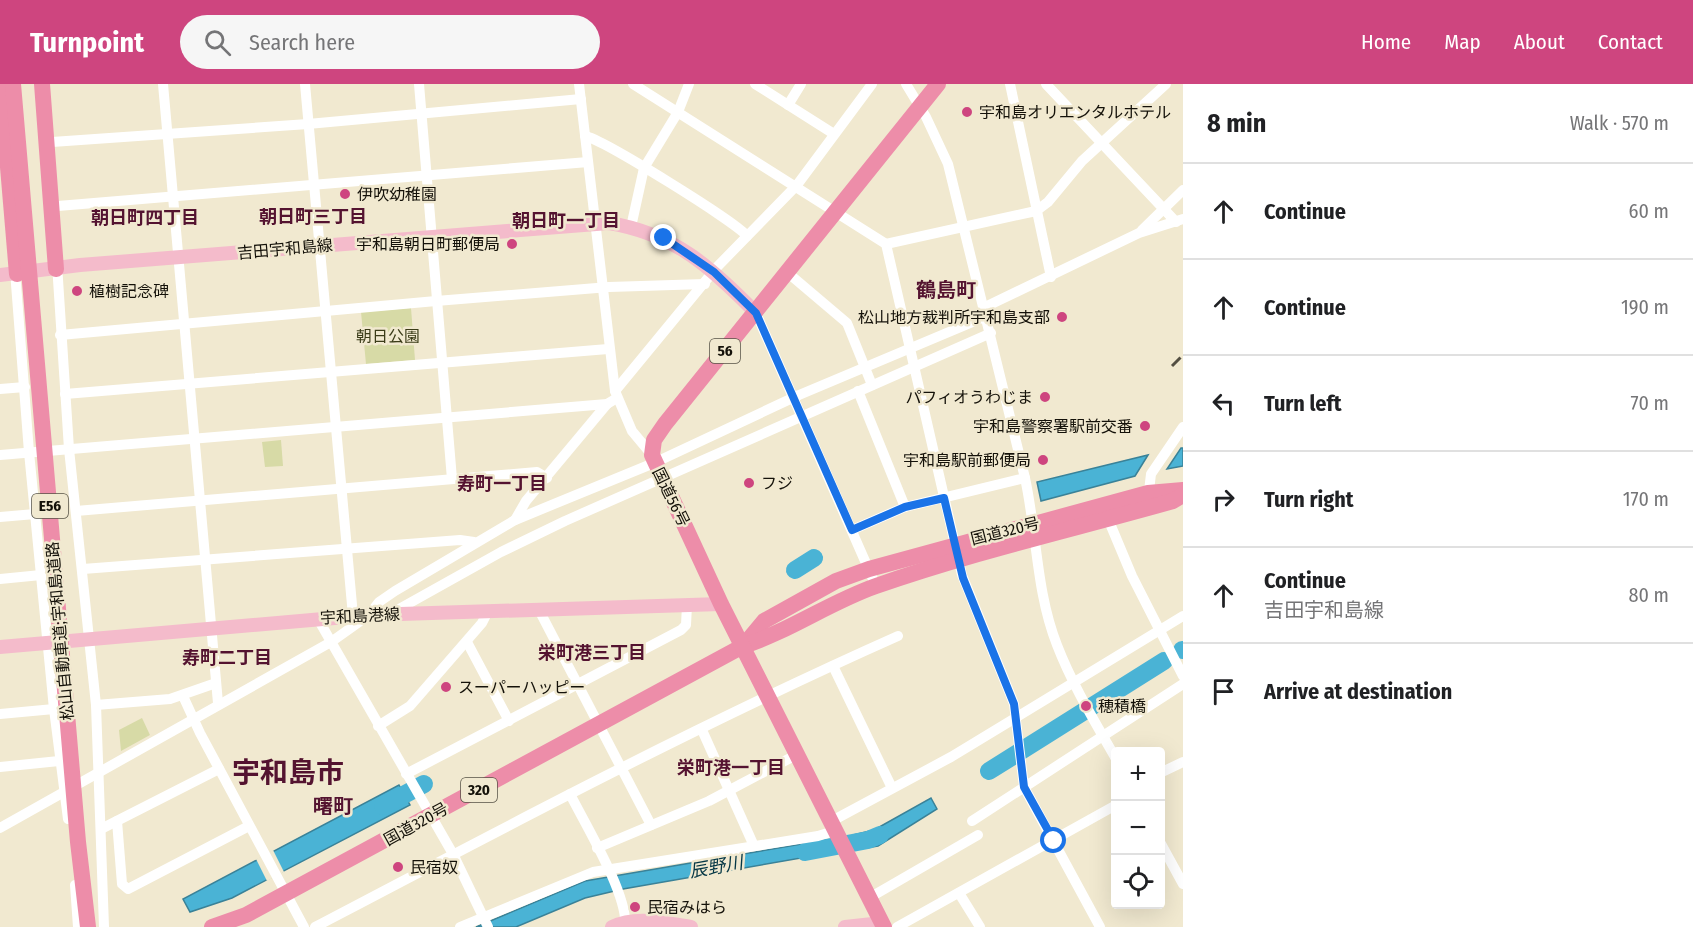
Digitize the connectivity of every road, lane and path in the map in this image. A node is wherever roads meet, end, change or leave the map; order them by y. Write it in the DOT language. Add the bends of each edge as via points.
graph roads {
  1 [pos="1,84"];
  2 [pos="13,84"];
  3 [pos="42,84"];
  4 [pos="50,84"];
  5 [pos="163,84"];
  6 [pos="304,84"];
  7 [pos="418,84"];
  8 [pos="579,84"];
  9 [pos="633,84"];
  10 [pos="689,84"];
  11 [pos="755,84"];
  12 [pos="801,84"];
  13 [pos="872,84"];
  14 [pos="906,84"];
  15 [pos="938,84"];
  16 [pos="1046,84"];
  17 [pos="1166,84"];
  18 [pos="1013,85"];
  19 [pos="581,99"];
  20 [pos="788,105"];
  21 [pos="920,107"];
  22 [pos="678,112"];
  23 [pos="421,114"];
  24 [pos="308,124"];
  25 [pos="168,134"];
  26 [pos="834,134"];
  27 [pos="585,136"];
  28 [pos="52,142"];
  29 [pos="1101,144"];
  30 [pos="588,162"];
  31 [pos="0,168"];
  32 [pos="644,168"];
  33 [pos="426,174"];
  34 [pos="314,184"];
  35 [pos="797,185"];
  36 [pos="1183,190"];
  37 [pos="172,195"];
  38 [pos="58,206"];
  39 [pos="1164,209"];
  40 [pos="836,210"];
  41 [pos="2,211"];
  42 [pos="1036,211"];
  43 [pos="1179,220"];
  44 [pos="595,222"];
  45 [pos="965,226"];
  46 [pos="631,227"];
  47 [pos="1139,233"];
  48 [pos="431,236"];
  49 [pos="747,236"];
  50 [pos="886,244"];
  51 [pos="319,246"];
  52 [pos="178,258"];
  53 [pos="56,269"];
  54 [pos="714,272"];
  55 [pos="788,273"];
  56 [pos="8,274"];
  57 [pos="1051,277"];
  58 [pos="705,284"];
  59 [pos="603,287"];
  60 [pos="436,300"];
  61 [pos="324,311"];
  62 [pos="986,311"];
  63 [pos="756,313"];
  64 [pos="185,324"];
  65 [pos="991,333"];
  66 [pos="60,336"];
  67 [pos="910,347"];
  68 [pos="608,349"];
  69 [pos="442,363"];
  70 [pos="866,366"];
  71 [pos="914,366"];
  72 [pos="330,373"];
  73 [pos="190,384"];
  74 [pos="872,384"];
  75 [pos="25,387"];
  76 [pos="0,388"];
  77 [pos="858,391"];
  78 [pos="64,394"];
  79 [pos="616,394"];
  80 [pos="793,398"];
  81 [pos="607,404"];
  82 [pos="801,416"];
  83 [pos="446,417"];
  84 [pos="335,426"];
  85 [pos="1183,427"];
  86 [pos="194,438"];
  87 [pos="69,449"];
  88 [pos="29,452"];
  89 [pos="0,455"];
  90 [pos="653,459"];
  91 [pos="547,478"];
  92 [pos="1025,478"];
  93 [pos="452,479"];
  94 [pos="662,479"];
  95 [pos="340,489"];
  96 [pos="1183,490"];
  97 [pos="1183,495"];
  98 [pos="944,498"];
  99 [pos="1148,500"];
  100 [pos="200,501"];
  101 [pos="905,507"];
  102 [pos="76,511"];
  103 [pos="1106,512"];
  104 [pos="35,514"];
  105 [pos="0,517"];
  106 [pos="515,520"];
  107 [pos="852,530"];
  108 [pos="1034,532"];
  109 [pos="474,542"];
  110 [pos="347,549"];
  111 [pos="957,552"];
  112 [pos="205,562"];
  113 [pos="83,569"];
  114 [pos="869,569"];
  115 [pos="41,575"];
  116 [pos="0,579"];
  117 [pos="876,586"];
  118 [pos="721,604"];
  119 [pos="687,605"];
  120 [pos="538,610"];
  121 [pos="488,611"];
  122 [pos="390,614"];
  123 [pos="369,615"];
  124 [pos="353,616"];
  125 [pos="1183,616"];
  126 [pos="318,619"];
  127 [pos="212,628"];
  128 [pos="1159,630"];
  129 [pos="898,636"];
  130 [pos="91,638"];
  131 [pos="47,642"];
  132 [pos="331,642"];
  133 [pos="467,642"];
  134 [pos="0,646"];
  135 [pos="743,646"];
  136 [pos="833,666"];
  137 [pos="1183,676"];
  138 [pos="1074,682"];
  139 [pos="216,683"];
  140 [pos="1183,684"];
  141 [pos="578,687"];
  142 [pos="183,696"];
  143 [pos="768,696"];
  144 [pos="218,703"];
  145 [pos="96,705"];
  146 [pos="54,709"];
  147 [pos="0,714"];
  148 [pos="192,718"];
  149 [pos="1016,718"];
  150 [pos="509,721"];
  151 [pos="598,724"];
  152 [pos="378,726"];
  153 [pos="702,730"];
  154 [pos="1103,736"];
  155 [pos="1111,750"];
  156 [pos="796,755"];
  157 [pos="59,761"];
  158 [pos="1183,762"];
  159 [pos="0,767"];
  160 [pos="219,769"];
  161 [pos="623,769"];
  162 [pos="99,771"];
  163 [pos="1165,771"];
  164 [pos="408,777"];
  165 [pos="1024,787"];
  166 [pos="892,788"];
  167 [pos="730,790"];
  168 [pos="64,791"];
  169 [pos="570,794"];
  170 [pos="1111,808"];
  171 [pos="430,817"];
  172 [pos="117,821"];
  173 [pos="972,821"];
  174 [pos="651,825"];
  175 [pos="249,826"];
  176 [pos="0,828"];
  177 [pos="101,829"];
  178 [pos="834,830"];
  179 [pos="978,835"];
  180 [pos="1054,841"];
  181 [pos="754,846"];
  182 [pos="597,848"];
  183 [pos="1165,850"];
  184 [pos="453,854"];
  185 [pos="609,873"];
  186 [pos="122,882"];
  187 [pos="103,883"];
  188 [pos="1183,884"];
  189 [pos="959,893"];
  190 [pos="285,894"];
  191 [pos="869,898"];
  192 [pos="486,921"];
  193 [pos="625,924"];
  194 [pos="888,926"];
  195 [pos="979,926"];
  196 [pos="78,927"];
  197 [pos="88,927"];
  198 [pos="104,927"];
  199 [pos="212,927"];
  200 [pos="304,927"];
  201 [pos="315,927"];
  202 [pos="460,927"];
  203 [pos="612,927"];
  204 [pos="691,927"];
  205 [pos="846,927"];
  206 [pos="1100,927"];
  1 -- 56 [label="highway" via="13,228"];
  2 -- 197 [label="highway, 松山自動車道;宇和島道路 / E56"];
  3 -- 53 [label="highway"];
  4 -- 28 [label="street"];
  5 -- 25 [label="street"];
  6 -- 24 [label="street"];
  7 -- 23 [label="street"];
  8 -- 19 [label="street"];
  9 -- 22 [label="street"];
  10 -- 22 [label="street"];
  11 -- 20 [label="street"];
  12 -- 20 [label="street"];
  13 -- 26 [label="street"];
  14 -- 21 [label="street"];
  15 -- 21 [label="highway, 国道56号 / 56"];
  16 -- 29 [label="street"];
  17 -- 29 [label="street"];
  18 -- 42 [label="street" via="1013,105"];
  19 -- 23 [label="street"];
  19 -- 27 [label="street"];
  20 -- 26 [label="street"];
  21 -- 40 [label="highway, 国道56号 / 56"];
  21 -- 45 [label="street" via="948,164"];
  22 -- 32 [label="street"];
  22 -- 35 [label="street"];
  23 -- 24 [label="street"];
  23 -- 33 [label="street"];
  24 -- 25 [label="street"];
  24 -- 34 [label="street"];
  25 -- 28 [label="street"];
  25 -- 37 [label="street"];
  26 -- 35 [label="street"];
  27 -- 30 [label="street"];
  27 -- 32 [label="street"];
  28 -- 38 [label="street"];
  29 -- 39 [label="street"];
  29 -- 42 [label="street"];
  30 -- 33 [label="street"];
  30 -- 44 [label="street"];
  31 -- 41 [label="street"];
  32 -- 46 [label="street"];
  32 -- 49 [label="street"];
  33 -- 34 [label="street"];
  33 -- 48 [label="street"];
  34 -- 37 [label="street"];
  34 -- 51 [label="street"];
  35 -- 40 [label="street"];
  35 -- 49 [label="street"];
  36 -- 39 [label="street"];
  37 -- 38 [label="street"];
  37 -- 52 [label="street"];
  38 -- 53 [label="street" via="60,248"];
  39 -- 43 [label="street"];
  39 -- 47 [label="street"];
  40 -- 50 [label="street"];
  40 -- 55 [label="highway, 国道56号 / 56"];
  41 -- 56 [label="street"];
  42 -- 45 [label="street"];
  42 -- 57 [label="street"];
  43 -- 47 [label="street"];
  44 -- 46 [label="main road, 吉田宇和島線"];
  44 -- 48 [label="main road, 吉田宇和島線"];
  44 -- 59 [label="street"];
  45 -- 50 [label="street"];
  45 -- 62 [label="street"];
  46 -- 54 [label="main road, 吉田宇和島線" via="677,245"];
  47 -- 57 [label="street"];
  48 -- 51 [label="main road, 吉田宇和島線"];
  48 -- 60 [label="street"];
  49 -- 54 [label="street"];
  50 -- 67 [label="street"];
  51 -- 52 [label="main road, 吉田宇和島線"];
  51 -- 61 [label="street"];
  52 -- 53 [label="main road, 吉田宇和島線"];
  52 -- 64 [label="street"];
  53 -- 56 [label="main road, 吉田宇和島線"];
  53 -- 66 [label="street"];
  54 -- 58 [label="street"];
  54 -- 63 [label="main road, 吉田宇和島線"];
  55 -- 63 [label="highway, 国道56号 / 56"];
  55 -- 70 [label="street" via="847,323"];
  56 -- 75 [label="street"];
  57 -- 62 [label="street"];
  58 -- 59 [label="street"];
  58 -- 79 [label="street"];
  59 -- 60 [label="street"];
  59 -- 68 [label="street"];
  60 -- 61 [label="street"];
  60 -- 69 [label="street"];
  61 -- 64 [label="street"];
  61 -- 72 [label="street"];
  62 -- 65 [label="street"];
  62 -- 67 [label="street"];
  63 -- 80 [label="street"];
  63 -- 90 [label="highway, 国道56号 / 56" via="665,424 654,440"];
  64 -- 66 [label="street"];
  64 -- 73 [label="street"];
  65 -- 71 [label="street"];
  65 -- 92 [label="street"];
  66 -- 78 [label="street"];
  67 -- 70 [label="street"];
  67 -- 71 [label="street"];
  68 -- 69 [label="street"];
  68 -- 79 [label="street"];
  69 -- 72 [label="street"];
  69 -- 83 [label="street"];
  70 -- 74 [label="street"];
  70 -- 80 [label="street"];
  71 -- 74 [label="street"];
  71 -- 98 [label="street"];
  72 -- 73 [label="street"];
  72 -- 84 [label="street"];
  73 -- 78 [label="street"];
  73 -- 86 [label="street"];
  74 -- 77 [label="street"];
  75 -- 76 [label="street"];
  75 -- 88 [label="street"];
  77 -- 82 [label="street"];
  77 -- 101 [label="street"];
  78 -- 87 [label="street"];
  79 -- 81 [label="street"];
  79 -- 90 [label="street" via="632,431"];
  80 -- 82 [label="street"];
  80 -- 90 [label="street"];
  81 -- 83 [label="street"];
  81 -- 91 [label="street"];
  82 -- 94 [label="street"];
  82 -- 107 [label="street"];
  83 -- 84 [label="street"];
  83 -- 93 [label="street"];
  84 -- 86 [label="street"];
  84 -- 95 [label="street"];
  85 -- 99 [label="street" via="1151,474"];
  86 -- 87 [label="street"];
  86 -- 100 [label="street"];
  87 -- 88 [label="street"];
  87 -- 102 [label="street"];
  88 -- 89 [label="street"];
  88 -- 104 [label="street"];
  90 -- 94 [label="highway, 国道56号"];
  90 -- 106 [label="street"];
  91 -- 93 [label="street" via="537,472"];
  91 -- 106 [label="street"];
  92 -- 98 [label="street"];
  92 -- 108 [label="street"];
  93 -- 95 [label="street"];
  94 -- 118 [label="highway, 国道56号"];
  94 -- 122 [label="street" via="501,552"];
  95 -- 100 [label="street"];
  95 -- 110 [label="street"];
  96 -- 99 [label="highway, 国道320号 / 320"];
  97 -- 99 [label="highway, 国道320号 / 320"];
  98 -- 101 [label="street"];
  98 -- 111 [label="street"];
  99 -- 103 [label="highway, 国道320号 / 320"];
  100 -- 102 [label="street"];
  100 -- 112 [label="street"];
  101 -- 107 [label="street"];
  102 -- 113 [label="street"];
  103 -- 108 [label="highway, 国道320号 / 320"];
  103 -- 128 [label="street"];
  104 -- 105 [label="street"];
  104 -- 115 [label="street"];
  106 -- 109 [label="street"];
  107 -- 114 [label="street"];
  108 -- 111 [label="highway, 国道320号 / 320"];
  108 -- 138 [label="street" via="1035,556 1053,633"];
  109 -- 110 [label="street"];
  109 -- 123 [label="street" via="379,602"];
  110 -- 112 [label="street"];
  110 -- 124 [label="street"];
  111 -- 114 [label="highway, 国道320号 / 320"];
  111 -- 117 [label="highway, 国道320号 / 320"];
  111 -- 149 [label="street" via="963,578 1014,704"];
  112 -- 113 [label="street"];
  112 -- 127 [label="street"];
  113 -- 130 [label="street"];
  114 -- 117 [label="street"];
  114 -- 135 [label="highway, 国道320号 / 320" via="836,581 764,621"];
  115 -- 116 [label="street"];
  115 -- 131 [label="street"];
  117 -- 135 [label="highway, 国道320号 / 320" via="843,598 773,636"];
  118 -- 119 [label="main road, 宇和島港線"];
  118 -- 135 [label="highway, 国道56号"];
  119 -- 120 [label="main road, 宇和島港線"];
  119 -- 141 [label="street" via="686,625 681,630"];
  120 -- 121 [label="main road, 宇和島港線"];
  120 -- 141 [label="street"];
  121 -- 122 [label="main road, 宇和島港線"];
  121 -- 133 [label="street"];
  122 -- 123 [label="main road, 宇和島港線"];
  123 -- 124 [label="main road, 宇和島港線"];
  123 -- 132 [label="street"];
  124 -- 126 [label="main road, 宇和島港線"];
  125 -- 128 [label="street"];
  126 -- 127 [label="main road, 宇和島港線"];
  126 -- 132 [label="street"];
  127 -- 130 [label="main road, 宇和島港線"];
  127 -- 139 [label="street"];
  128 -- 137 [label="street"];
  128 -- 138 [label="street"];
  129 -- 136 [label="street"];
  130 -- 131 [label="main road, 宇和島港線"];
  130 -- 145 [label="street"];
  131 -- 134 [label="main road, 宇和島港線"];
  131 -- 146 [label="street"];
  132 -- 144 [label="street"];
  132 -- 152 [label="street"];
  133 -- 150 [label="street"];
  133 -- 152 [label="street" via="410,706"];
  135 -- 143 [label="highway, 国道56号"];
  135 -- 151 [label="highway, 国道320号 / 320"];
  136 -- 143 [label="street"];
  136 -- 166 [label="street"];
  138 -- 149 [label="street"];
  138 -- 154 [label="street"];
  139 -- 142 [label="street"];
  139 -- 144 [label="street"];
  140 -- 154 [label="street"];
  141 -- 150 [label="street"];
  141 -- 151 [label="street"];
  142 -- 145 [label="street"];
  142 -- 148 [label="street"];
  143 -- 153 [label="street"];
  143 -- 156 [label="highway, 国道56号"];
  144 -- 148 [label="street"];
  145 -- 162 [label="street"];
  146 -- 147 [label="street"];
  146 -- 157 [label="street"];
  148 -- 160 [label="street"];
  148 -- 162 [label="street"];
  149 -- 165 [label="street"];
  149 -- 166 [label="street"];
  150 -- 164 [label="street"];
  151 -- 161 [label="street"];
  151 -- 171 [label="highway, 国道320号 / 320"];
  152 -- 164 [label="street"];
  153 -- 161 [label="street"];
  153 -- 167 [label="street"];
  154 -- 155 [label="street"];
  154 -- 165 [label="street"];
  156 -- 167 [label="street"];
  156 -- 178 [label="highway, 国道56号"];
  157 -- 159 [label="street"];
  157 -- 168 [label="street"];
  158 -- 163 [label="street"];
  160 -- 172 [label="street"];
  160 -- 175 [label="street"];
  161 -- 169 [label="street"];
  161 -- 174 [label="street"];
  162 -- 168 [label="street"];
  162 -- 177 [label="street"];
  164 -- 171 [label="street"];
  165 -- 173 [label="street"];
  165 -- 180 [label="street"];
  166 -- 178 [label="street"];
  167 -- 174 [label="street"];
  167 -- 181 [label="street"];
  168 -- 176 [label="street"];
  168 -- 196 [label="street"];
  169 -- 182 [label="street"];
  169 -- 184 [label="street"];
  170 -- 180 [label="street"];
  171 -- 184 [label="street"];
  171 -- 190 [label="highway, 国道320号 / 320"];
  172 -- 177 [label="street"];
  172 -- 186 [label="street"];
  174 -- 182 [label="street"];
  175 -- 186 [label="street" via="128,889"];
  175 -- 190 [label="street"];
  177 -- 187 [label="street"];
  178 -- 181 [label="street"];
  178 -- 191 [label="highway, 国道56号"];
  179 -- 191 [label="street"];
  180 -- 189 [label="street"];
  180 -- 206 [label="street"];
  181 -- 185 [label="street"];
  182 -- 185 [label="street"];
  183 -- 188 [label="street"];
  184 -- 192 [label="street"];
  184 -- 201 [label="street"];
  185 -- 192 [label="street" via="578,876"];
  185 -- 193 [label="street"];
  186 -- 187 [label="street"];
  187 -- 198 [label="street"];
  189 -- 194 [label="street"];
  189 -- 195 [label="street"];
  190 -- 199 [label="highway, 国道320号 / 320" via="246,915"];
  190 -- 200 [label="street"];
  191 -- 194 [label="highway, 国道56号"];
  192 -- 202 [label="street"];
  193 -- 203 [label="main road"];
  193 -- 204 [label="main road" via="640,920"];
  194 -- 205 [label="main road"];
}
